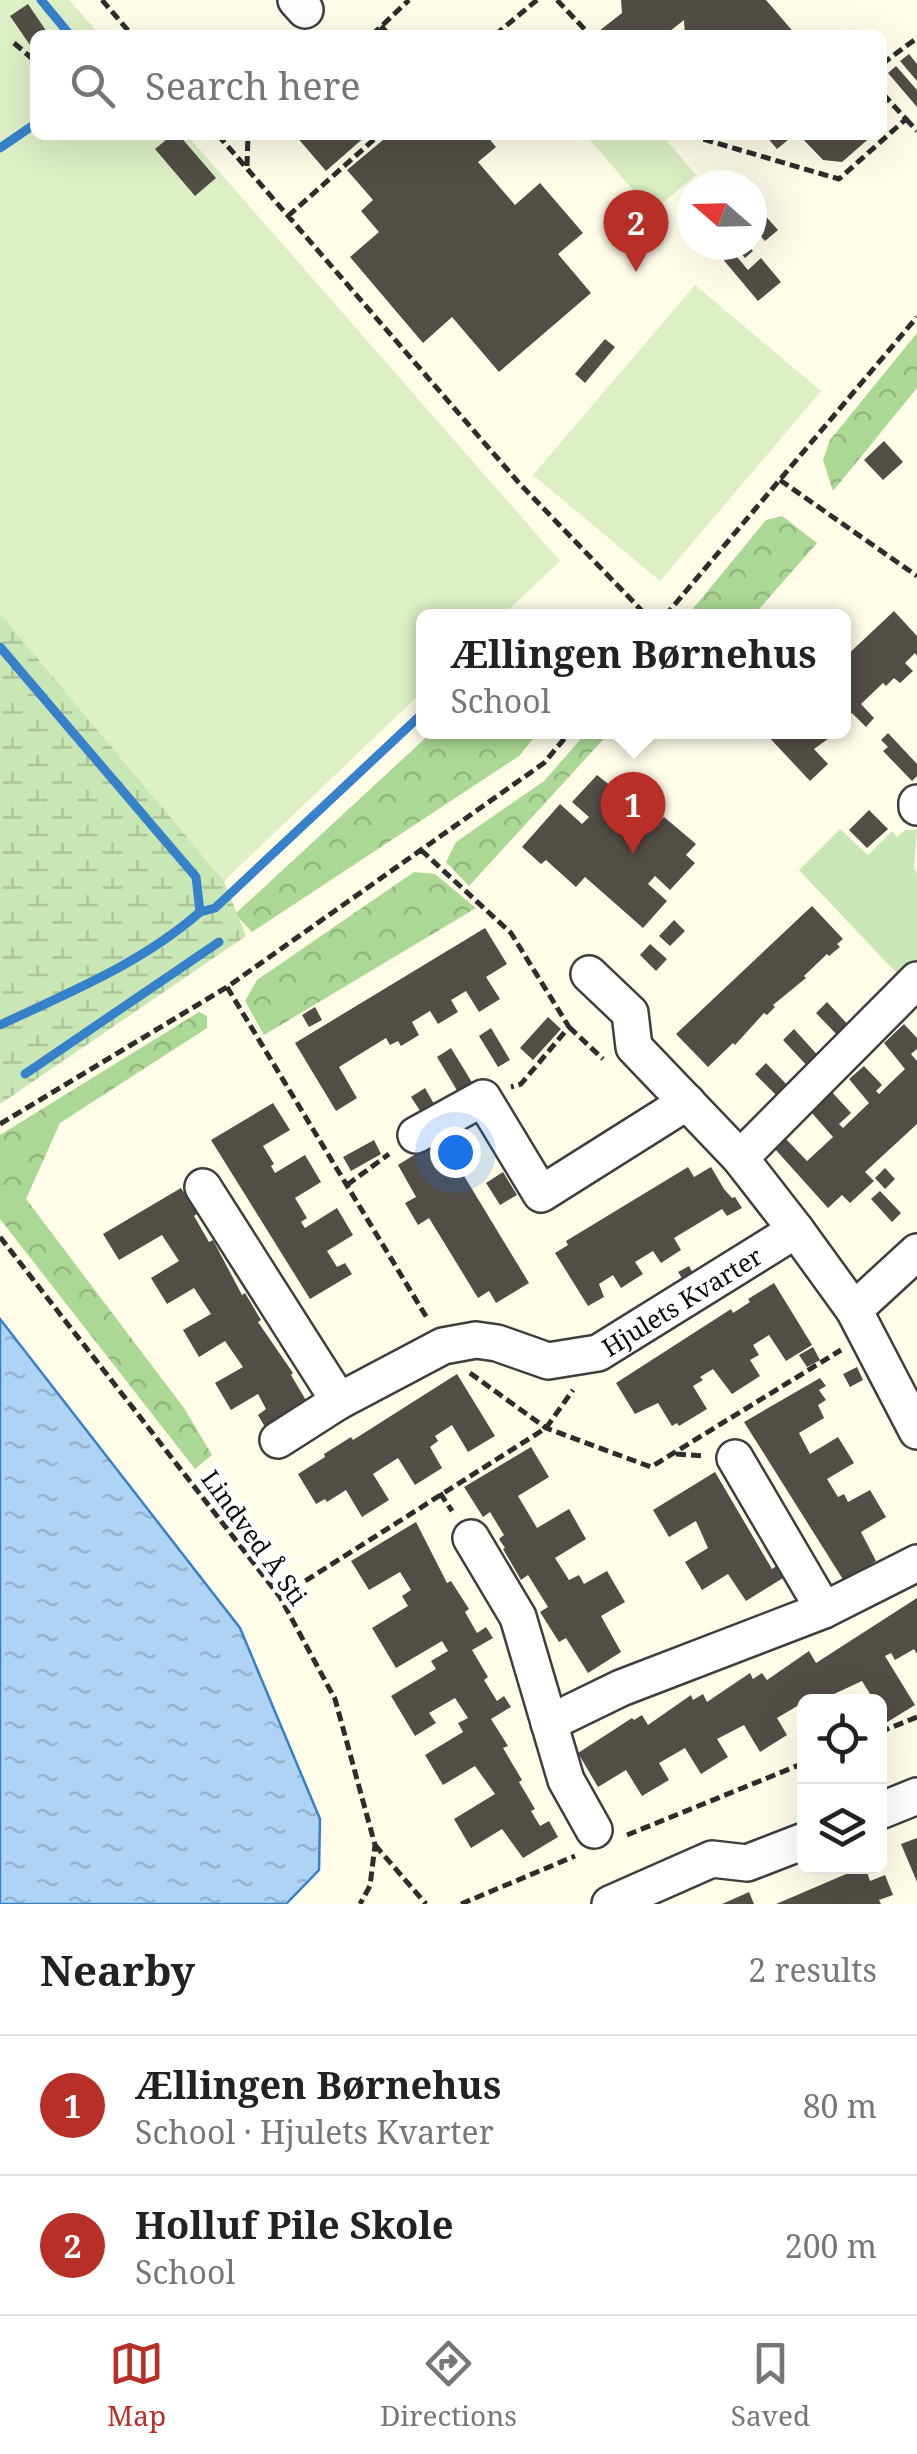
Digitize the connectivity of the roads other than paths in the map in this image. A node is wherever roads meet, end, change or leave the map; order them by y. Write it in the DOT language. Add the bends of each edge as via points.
graph roads {
  1 [pos="589,974"];
  2 [pos="917,980"];
  3 [pos="687,1102"];
  4 [pos="416,1135"];
  5 [pos="740,1158"];
  6 [pos="203,1188"];
  7 [pos="796,1230"];
  8 [pos="917,1252"];
  9 [pos="861,1322"];
  10 [pos="340,1400"];
  11 [pos="917,1430"];
  12 [pos="278,1440"];
  13 [pos="735,1458"];
  14 [pos="471,1538"];
  15 [pos="917,1563"];
  16 [pos="824,1610"];
  17 [pos="550,1724"];
  18 [pos="917,1796"];
  19 [pos="887,1808"];
  20 [pos="601,1839"];
  21 [pos="797,1843"];
  22 [pos="610,1904"];
  1 -- 3 [label="street" via="630,1013 634,1047"];
  2 -- 5 [label="street"];
  3 -- 4 [label="street" via="541,1194 483,1098"];
  3 -- 5 [label="street"];
  5 -- 7 [label="street"];
  6 -- 10 [label="street"];
  7 -- 9 [label="street"];
  7 -- 10 [label="street, Hjulets Kvarter" via="598,1353 548,1361 476,1340 444,1346"];
  8 -- 9 [label="street"];
  9 -- 11 [label="street"];
  10 -- 12 [label="street, Hjulets Kvarter"];
  13 -- 16 [label="street"];
  14 -- 17 [label="street" via="518,1617"];
  15 -- 16 [label="street"];
  16 -- 17 [label="street" via="621,1688"];
  17 -- 20 [label="street" via="566,1780"];
  18 -- 19 [label="street"];
  21 -- 22 [label="street" via="747,1863 712,1859"];
}
